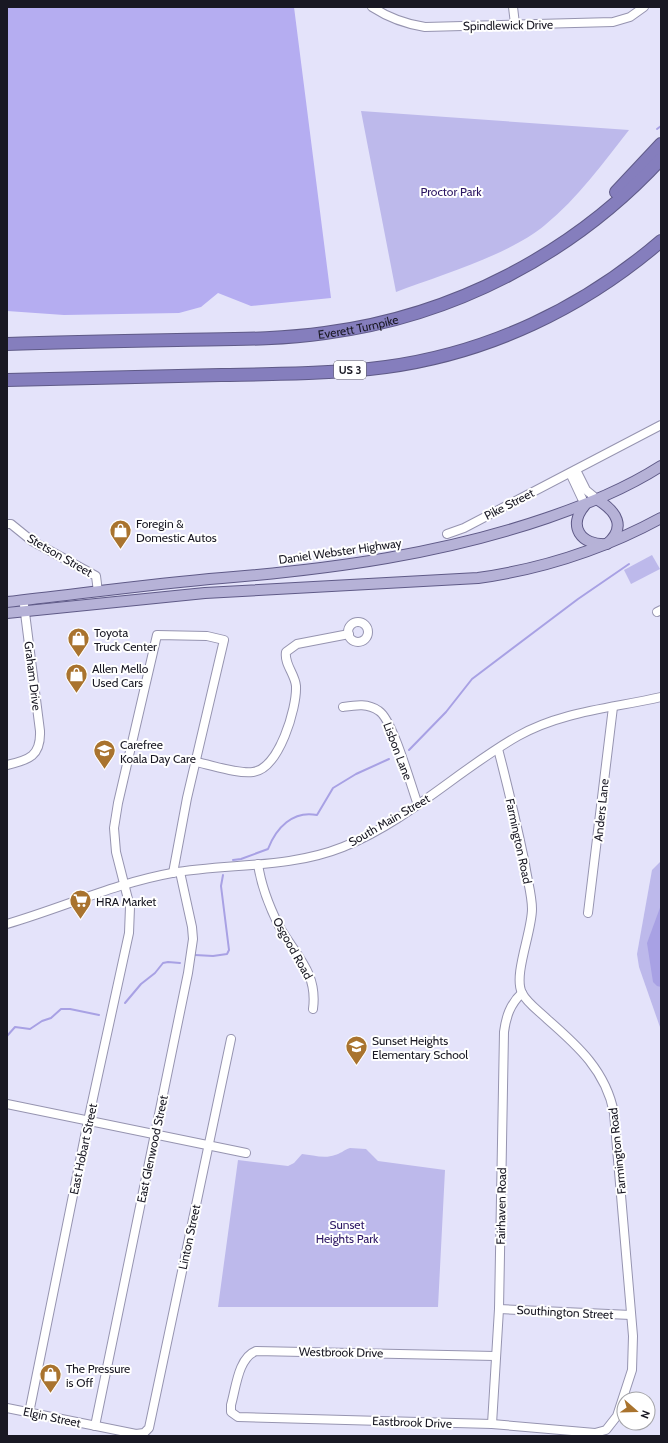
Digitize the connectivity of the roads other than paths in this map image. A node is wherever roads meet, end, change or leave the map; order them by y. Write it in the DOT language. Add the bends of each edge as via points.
graph roads {
  1 [pos="372,7"];
  2 [pos="513,7"];
  3 [pos="644,7"];
  4 [pos="515,24"];
  5 [pos="661,144"];
  6 [pos="661,159"];
  7 [pos="661,241"];
  8 [pos="528,265"];
  9 [pos="7,336"];
  10 [pos="48,342"];
  11 [pos="7,344"];
  12 [pos="120,377"];
  13 [pos="7,380"];
  14 [pos="7,386"];
  15 [pos="661,425"];
  16 [pos="661,466"];
  17 [pos="573,471"];
  18 [pos="598,500"];
  19 [pos="585,505"];
  20 [pos="661,518"];
  21 [pos="9,524"];
  22 [pos="447,534"];
  23 [pos="607,544"];
  24 [pos="98,592"];
  25 [pos="23,600"];
  26 [pos="7,602"];
  27 [pos="24,611"];
  28 [pos="7,613"];
  29 [pos="349,634"];
  30 [pos="661,697"];
  31 [pos="343,707"];
  32 [pos="613,707"];
  33 [pos="498,749"];
  34 [pos="196,762"];
  35 [pos="7,765"];
  36 [pos="418,805"];
  37 [pos="258,864"];
  38 [pos="176,872"];
  39 [pos="126,885"];
  40 [pos="588,913"];
  41 [pos="7,924"];
  42 [pos="522,993"];
  43 [pos="313,1009"];
  44 [pos="231,1039"];
  45 [pos="7,1104"];
  46 [pos="88,1121"];
  47 [pos="155,1135"];
  48 [pos="208,1146"];
  49 [pos="246,1153"];
  50 [pos="499,1309"];
  51 [pos="631,1315"];
  52 [pos="495,1356"];
  53 [pos="7,1408"];
  54 [pos="231,1412"];
  55 [pos="30,1413"];
  56 [pos="492,1424"];
  57 [pos="95,1426"];
  58 [pos="144,1433"];
  59 [pos="595,1433"];
  1 -- 4 [label="street, Spindlewick Drive" via="388,17 425,27"];
  2 -- 4 [label="street"];
  3 -- 4 [label="street, Spindlewick Drive" via="630,17 612,22"];
  5 -- 8 [label="highway" via="602,205"];
  6 -- 8 [label="highway, Everett Turnpike" via="607,210 564,243"];
  7 -- 12 [label="highway, US 3" via="621,273 564,309 505,336 446,355 388,366 335,372"];
  8 -- 10 [label="highway, Everett Turnpike" via="489,285 440,305 389,321 336,332 262,339"];
  9 -- 10 [label="highway" via="36,338"];
  10 -- 11 [label="highway, Everett Turnpike"];
  12 -- 13 [label="highway, US 3"];
  12 -- 14 [label="highway"];
  15 -- 17 [label="street, Pike Street"];
  16 -- 18 [label="main road, Daniel Webster Highway" via="636,482"];
  17 -- 18 [label="street" via="586,490"];
  17 -- 19 [label="street"];
  17 -- 22 [label="street, Pike Street" via="464,528"];
  18 -- 19 [label="main road, Daniel Webster Highway"];
  18 -- 23 [label="main road" via="611,508 617,520 616,532"];
  19 -- 23 [label="main road" via="577,519 578,531 590,542"];
  19 -- 24 [label="main road, Daniel Webster Highway" via="498,534 419,553 243,577"];
  20 -- 23 [label="main road"];
  21 -- 24 [label="street, Stetson Street" via="32,541 96,576"];
  23 -- 27 [label="main road" via="541,566 478,578 210,592"];
  24 -- 25 [label="main road, Daniel Webster Highway"];
  25 -- 26 [label="main road, Daniel Webster Highway"];
  25 -- 27 [label="street, Graham Drive"];
  27 -- 28 [label="main road"];
  27 -- 35 [label="street, Graham Drive" via="40,744 37,751 28,759"];
  29 -- 34 [label="street" via="297,644 286,652 296,687 294,709 280,745 263,768 252,772"];
  30 -- 32 [label="street, South Main Street"];
  31 -- 36 [label="street, Lisbon Lane" via="358,704 370,706 384,716"];
  32 -- 33 [label="street, South Main Street" via="571,715 543,724"];
  32 -- 40 [label="street, Anders Lane"];
  33 -- 36 [label="street, South Main Street"];
  33 -- 42 [label="street, Farmington Road" via="532,901 530,929 519,978"];
  34 -- 38 [label="street"];
  34 -- 39 [label="street, East Hobart Street" via="224,640 207,636 157,635 116,816 115,840"];
  36 -- 37 [label="street, South Main Street" via="344,846 299,860"];
  37 -- 38 [label="street, South Main Street"];
  37 -- 43 [label="street, Osgood Road" via="261,881 276,919 308,970 314,994"];
  38 -- 39 [label="street, South Main Street"];
  38 -- 47 [label="street, East Glenwood Street" via="190,916 193,939 184,996"];
  39 -- 41 [label="street, South Main Street"];
  39 -- 46 [label="street, East Hobart Street" via="130,907 129,933"];
  42 -- 50 [label="street, Fairhaven Road" via="509,1010 504,1032"];
  42 -- 51 [label="street, Farmington Road" via="587,1058 607,1086 612,1100"];
  44 -- 48 [label="street, Linton Street"];
  45 -- 46 [label="street"];
  46 -- 47 [label="street"];
  46 -- 55 [label="street, East Hobart Street"];
  47 -- 48 [label="street"];
  47 -- 57 [label="street, East Glenwood Street"];
  48 -- 49 [label="street"];
  48 -- 58 [label="street, Linton Street" via="150,1424"];
  50 -- 51 [label="street, Southington Street"];
  50 -- 52 [label="street, Fairhaven Road"];
  51 -- 59 [label="street, Farmington Road" via="632,1370 614,1421 606,1430"];
  52 -- 54 [label="street, Westbrook Drive" via="256,1351 248,1355 244,1361"];
  52 -- 56 [label="street, Fairhaven Road"];
  53 -- 55 [label="street, Elgin Street"];
  54 -- 56 [label="street, Eastbrook Drive" via="238,1417"];
  55 -- 57 [label="street, Elgin Street"];
  56 -- 59 [label="street, Eastbrook Drive"];
  57 -- 58 [label="street, Elgin Street" via="136,1434"];
}
